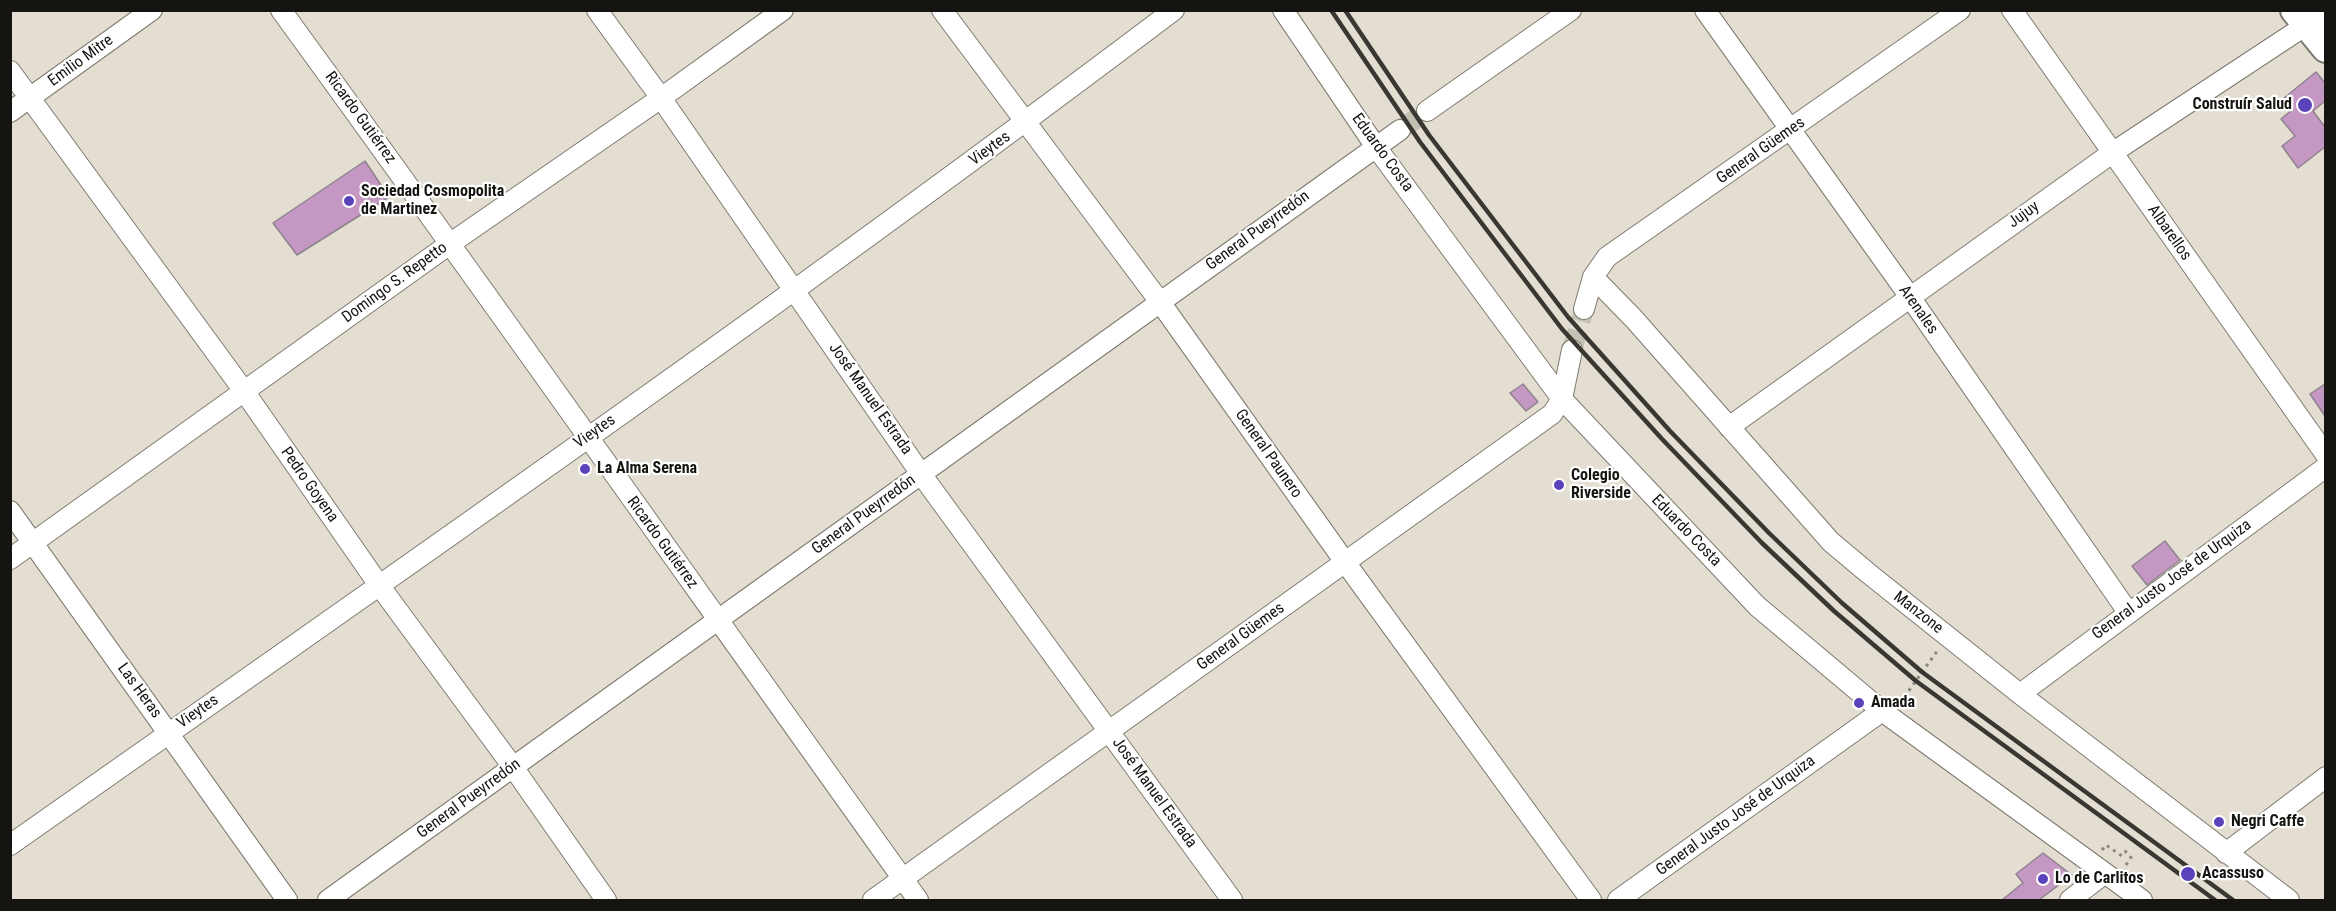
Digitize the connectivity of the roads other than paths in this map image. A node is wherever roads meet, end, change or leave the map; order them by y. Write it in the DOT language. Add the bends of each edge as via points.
graph roads {
  1 [pos="152,10"];
  2 [pos="281,10"];
  3 [pos="597,10"];
  4 [pos="783,10"];
  5 [pos="942,10"];
  6 [pos="1174,10"];
  7 [pos="1283,10"];
  8 [pos="1571,10"];
  9 [pos="1705,10"];
  10 [pos="1960,10"];
  11 [pos="2012,10"];
  12 [pos="2309,16"];
  13 [pos="2325,48"];
  14 [pos="10,71"];
  15 [pos="661,98"];
  16 [pos="30,99"];
  17 [pos="1427,111"];
  18 [pos="10,112"];
  19 [pos="1024,124"];
  20 [pos="1400,130"];
  21 [pos="1791,130"];
  22 [pos="1376,147"];
  23 [pos="2112,153"];
  24 [pos="451,243"];
  25 [pos="1593,277"];
  26 [pos="795,291"];
  27 [pos="1910,297"];
  28 [pos="1160,302"];
  29 [pos="1584,309"];
  30 [pos="1572,350"];
  31 [pos="244,392"];
  32 [pos="1562,399"];
  33 [pos="1729,427"];
  34 [pos="587,438"];
  35 [pos="2325,455"];
  36 [pos="2325,468"];
  37 [pos="921,474"];
  38 [pos="10,511"];
  39 [pos="33,543"];
  40 [pos="10,559"];
  41 [pos="1345,562"];
  42 [pos="379,585"];
  43 [pos="2128,612"];
  44 [pos="717,620"];
  45 [pos="2020,694"];
  46 [pos="1886,714"];
  47 [pos="1110,731"];
  48 [pos="169,733"];
  49 [pos="513,767"];
  50 [pos="2325,777"];
  51 [pos="10,845"];
  52 [pos="2226,853"];
  53 [pos="2105,873"];
  54 [pos="903,879"];
  55 [pos="287,900"];
  56 [pos="328,900"];
  57 [pos="606,900"];
  58 [pos="873,900"];
  59 [pos="918,900"];
  60 [pos="1232,900"];
  61 [pos="1591,900"];
  62 [pos="1618,900"];
  63 [pos="2070,900"];
  64 [pos="2142,900"];
  65 [pos="2289,900"];
  1 -- 16 [label="street, Emilio Mitre"];
  2 -- 24 [label="street, Ricardo Gutiérrez"];
  3 -- 15 [label="street, José Manuel Estrada"];
  4 -- 15 [label="street, Domingo S. Repetto"];
  5 -- 19 [label="street, General Paunero"];
  6 -- 19 [label="street, Vieytes"];
  7 -- 22 [label="street, Eduardo Costa"];
  8 -- 17 [label="street"];
  9 -- 21 [label="street, Arenales"];
  10 -- 21 [label="street, General Güemes"];
  11 -- 23 [label="street, Albarellos"];
  12 -- 13 [label="main road"];
  12 -- 23 [label="street, Jujuy"];
  14 -- 16 [label="street, Pedro Goyena"];
  15 -- 24 [label="street, Domingo S. Repetto"];
  15 -- 26 [label="street, José Manuel Estrada"];
  16 -- 18 [label="street, Emilio Mitre"];
  16 -- 31 [label="street, Pedro Goyena"];
  19 -- 26 [label="street, Vieytes"];
  19 -- 28 [label="street, General Paunero"];
  20 -- 22 [label="street, General Pueyrredón"];
  21 -- 25 [label="street, General Güemes" via="1607,257"];
  21 -- 27 [label="street, Arenales"];
  22 -- 28 [label="street, General Pueyrredón"];
  22 -- 32 [label="street, Eduardo Costa"];
  23 -- 27 [label="street, Jujuy"];
  23 -- 35 [label="street, Albarellos"];
  24 -- 31 [label="street, Domingo S. Repetto"];
  24 -- 34 [label="street, Ricardo Gutiérrez"];
  25 -- 29 [label="street, General Güemes"];
  25 -- 33 [label="street, Manzone"];
  26 -- 34 [label="street, Vieytes"];
  26 -- 37 [label="street, José Manuel Estrada"];
  27 -- 33 [label="street, Jujuy"];
  27 -- 43 [label="street, Arenales"];
  28 -- 37 [label="street, General Pueyrredón"];
  28 -- 41 [label="street, General Paunero"];
  30 -- 32 [label="street"];
  31 -- 39 [label="street, Domingo S. Repetto"];
  31 -- 42 [label="street, Pedro Goyena"];
  32 -- 41 [label="street, General Güemes" via="1552,414"];
  32 -- 46 [label="street, Eduardo Costa" via="1757,606"];
  33 -- 45 [label="street, Manzone" via="1831,542"];
  34 -- 42 [label="street, Vieytes"];
  34 -- 44 [label="street, Ricardo Gutiérrez"];
  36 -- 43 [label="street, General Justo José de Urquiza"];
  37 -- 44 [label="street, General Pueyrredón"];
  37 -- 47 [label="street, José Manuel Estrada"];
  38 -- 39 [label="street, Las Heras"];
  39 -- 40 [label="street, Domingo S. Repetto"];
  39 -- 48 [label="street, Las Heras"];
  41 -- 47 [label="street, General Güemes"];
  41 -- 61 [label="street, General Paunero"];
  42 -- 48 [label="street, Vieytes"];
  42 -- 49 [label="street, Pedro Goyena"];
  43 -- 45 [label="street, General Justo José de Urquiza"];
  44 -- 49 [label="street, General Pueyrredón"];
  44 -- 54 [label="street, Ricardo Gutiérrez"];
  45 -- 52 [label="street, Manzone"];
  46 -- 53 [label="street, Eduardo Costa"];
  46 -- 62 [label="street, General Justo José de Urquiza"];
  47 -- 54 [label="street, General Güemes"];
  47 -- 60 [label="street, José Manuel Estrada"];
  48 -- 51 [label="street, Vieytes"];
  48 -- 55 [label="street, Las Heras"];
  49 -- 56 [label="street, General Pueyrredón"];
  49 -- 57 [label="street, Pedro Goyena"];
  50 -- 52 [label="street"];
  52 -- 65 [label="street, Manzone"];
  53 -- 63 [label="street"];
  53 -- 64 [label="street, Eduardo Costa"];
  54 -- 58 [label="street, General Güemes"];
  54 -- 59 [label="street, Ricardo Gutiérrez"];
}
